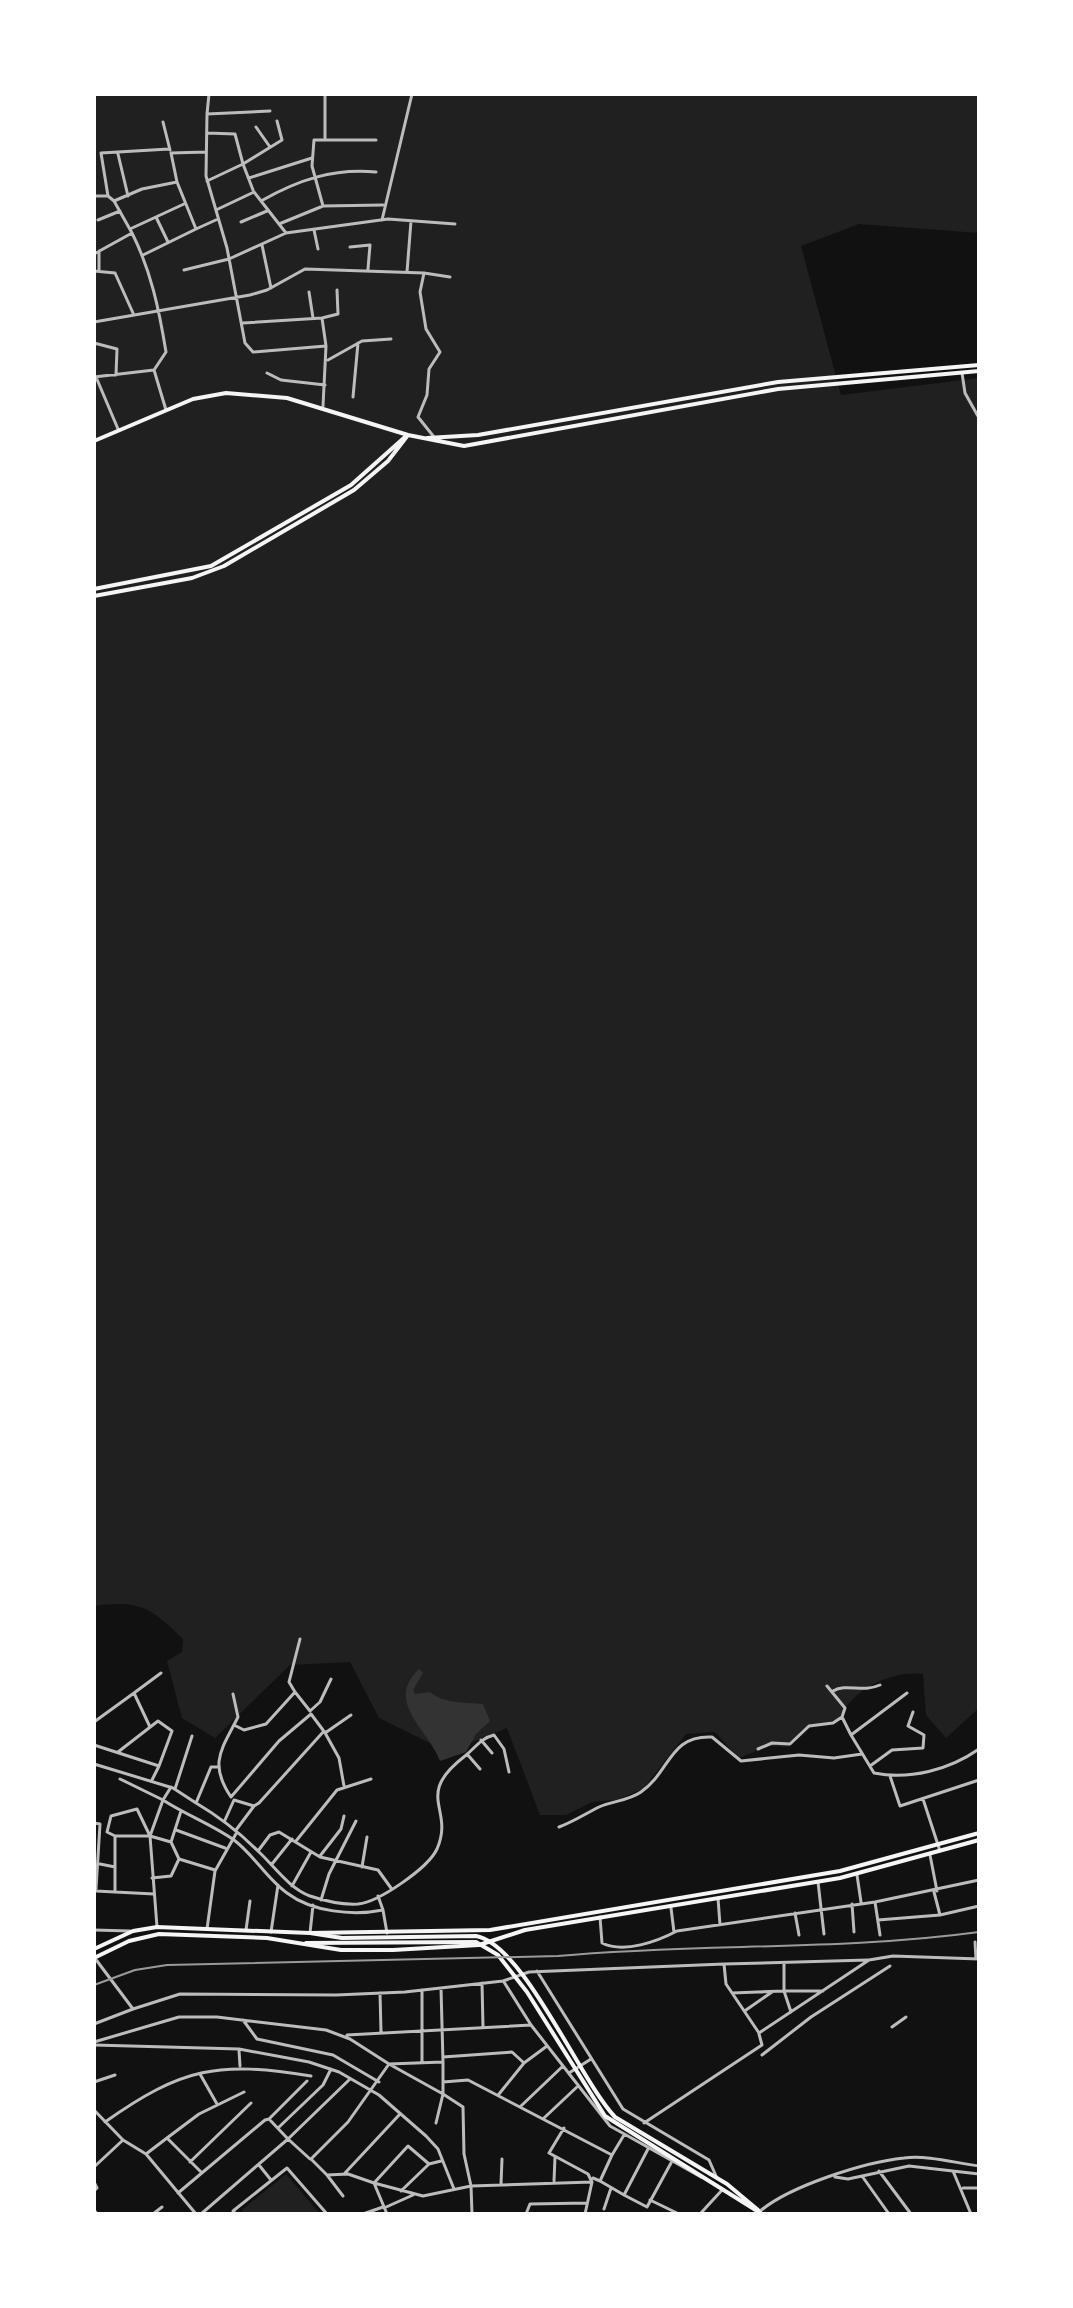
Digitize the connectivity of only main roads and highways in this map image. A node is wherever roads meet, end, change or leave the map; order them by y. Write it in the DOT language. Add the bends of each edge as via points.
graph roads {
  1 [pos="979,365"];
  2 [pos="979,371"];
  3 [pos="408,435"];
  4 [pos="424,438"];
  5 [pos="94,441"];
  6 [pos="94,589"];
  7 [pos="94,596"];
  8 [pos="979,1833"];
  9 [pos="979,1840"];
  10 [pos="939,1848"];
  11 [pos="310,1933"];
  12 [pos="317,1939"];
  13 [pos="306,1943"];
  14 [pos="94,1949"];
  15 [pos="94,1957"];
  16 [pos="691,2165"];
  17 [pos="760,2213"];
  1 -- 4 [label="main road" via="778,382 478,435"];
  2 -- 4 [label="main road" via="778,389 476,444 453,446"];
  3 -- 4 [label="main road"];
  3 -- 5 [label="main road" via="323,406 247,392 208,395"];
  3 -- 6 [label="main road" via="351,485 211,566"];
  3 -- 7 [label="main road" via="354,490 224,566 192,578"];
  8 -- 10 [label="main road"];
  9 -- 10 [label="main road"];
  10 -- 11 [label="main road" via="840,1871 504,1928"];
  10 -- 13 [label="main road" via="857,1874 525,1930 479,1945 341,1950"];
  11 -- 12 [label="main road"];
  11 -- 14 [label="main road" via="157,1927 133,1931"];
  12 -- 13 [label="main road"];
  12 -- 16 [label="main road" via="476,1936 493,1941 551,2017 601,2103 629,2128"];
  13 -- 15 [label="main road" via="159,1934"];
  16 -- 17 [label="main road"];
  16 -- 17 [label="main road" via="716,2177"];
}
